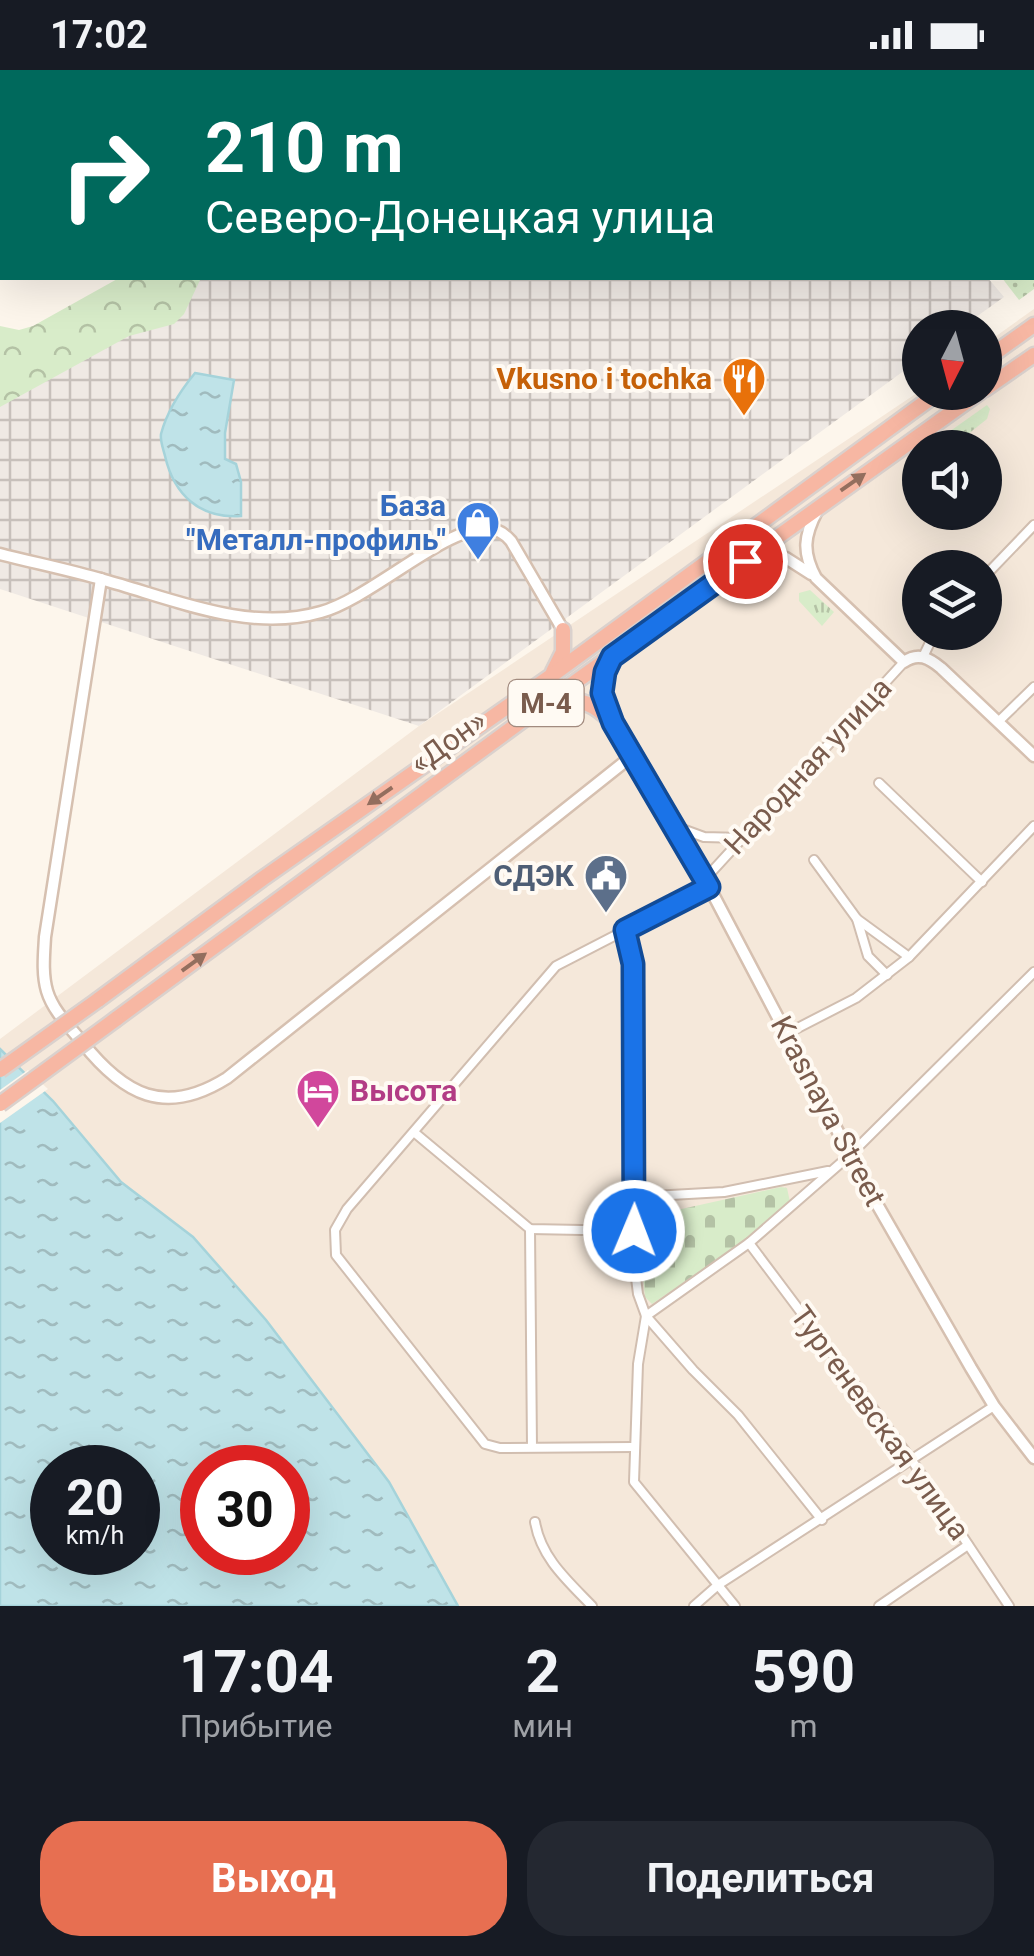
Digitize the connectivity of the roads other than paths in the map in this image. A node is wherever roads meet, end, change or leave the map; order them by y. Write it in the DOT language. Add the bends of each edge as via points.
graph roads {
  1 [pos="1034,325"];
  2 [pos="1002,348"];
  3 [pos="1034,355"];
  4 [pos="1002,377"];
  5 [pos="914,410"];
  6 [pos="955,410"];
  7 [pos="820,505"];
  8 [pos="1034,525"];
  9 [pos="0,554"];
  10 [pos="1002,558"];
  11 [pos="745,561"];
  12 [pos="100,578"];
  13 [pos="816,578"];
  14 [pos="563,630"];
  15 [pos="602,638"];
  16 [pos="921,650"];
  17 [pos="612,657"];
  18 [pos="914,658"];
  19 [pos="551,676"];
  20 [pos="1034,687"];
  21 [pos="546,703"];
  22 [pos="998,722"];
  23 [pos="613,723"];
  24 [pos="632,756"];
  25 [pos="1034,756"];
  26 [pos="879,783"];
  27 [pos="673,826"];
  28 [pos="1034,826"];
  29 [pos="742,838"];
  30 [pos="814,860"];
  31 [pos="982,882"];
  32 [pos="707,883"];
  33 [pos="857,919"];
  34 [pos="625,930"];
  35 [pos="909,957"];
  36 [pos="1034,972"];
  37 [pos="887,976"];
  38 [pos="788,1034"];
  39 [pos="0,1070"];
  40 [pos="0,1104"];
  41 [pos="415,1133"];
  42 [pos="850,1155"];
  43 [pos="832,1170"];
  44 [pos="634,1197"];
  45 [pos="530,1229"];
  46 [pos="634,1231"];
  47 [pos="748,1243"];
  48 [pos="646,1316"];
  49 [pos="994,1406"];
  50 [pos="532,1448"];
  51 [pos="634,1448"];
  52 [pos="1034,1458"];
  53 [pos="911,1459"];
  54 [pos="822,1520"];
  55 [pos="534,1522"];
  56 [pos="968,1545"];
  57 [pos="718,1585"];
  58 [pos="592,1606"];
  59 [pos="694,1606"];
  60 [pos="735,1606"];
  61 [pos="878,1606"];
  62 [pos="1009,1606"];
  1 -- 2 [label="highway"];
  3 -- 4 [label="highway, «Дон» / М-4"];
  5 -- 15 [label="highway, «Дон» / М-4"];
  7 -- 6 [label="highway, «Дон» / М-4, one-way"];
  7 -- 11 [label="highway, «Дон» / М-4"];
  7 -- 13 [label="main road" via="804,544"];
  8 -- 10 [label="street"];
  9 -- 12 [label="main road"];
  11 -- 13 [label="main road" via="786,558"];
  11 -- 17 [label="highway, «Дон» / М-4"];
  12 -- 14 [label="main road" via="228,614 302,617 340,606 484,528 511,541"];
  12 -- 24 [label="main road" via="44,970 56,1010 96,1061 150,1096 183,1097 227,1078"];
  13 -- 18 [label="main road"];
  14 -- 15 [label="highway" via="581,642"];
  14 -- 19 [label="highway" via="563,652"];
  15 -- 19 [label="highway, «Дон» / М-4"];
  16 -- 18 [label="street, Народная улица"];
  17 -- 21 [label="highway, «Дон» / М-4"];
  17 -- 23 [label="highway" via="602,693"];
  18 -- 22 [label="main road" via="941,668"];
  18 -- 29 [label="street, Народная улица"];
  19 -- 39 [label="highway, «Дон» / М-4, one-way, bridge"];
  20 -- 22 [label="street"];
  21 -- 23 [label="highway" via="584,701"];
  40 -- 21 [label="highway, «Дон» / М-4, one-way, bridge"];
  22 -- 25 [label="main road"];
  23 -- 24 [label="main road, Krasnaya Street"];
  24 -- 27 [label="main road, Krasnaya Street"];
  26 -- 31 [label="street"];
  27 -- 29 [label="street" via="704,837"];
  27 -- 32 [label="main road, Krasnaya Street"];
  28 -- 31 [label="street"];
  29 -- 32 [label="street, Народная улица"];
  30 -- 33 [label="street"];
  31 -- 35 [label="street"];
  32 -- 34 [label="street"];
  32 -- 38 [label="main road, Krasnaya Street"];
  33 -- 35 [label="street"];
  33 -- 37 [label="street" via="868,956"];
  34 -- 41 [label="street" via="556,966"];
  34 -- 44 [label="street" via="633,964"];
  35 -- 37 [label="street"];
  36 -- 42 [label="street"];
  37 -- 38 [label="street"];
  38 -- 42 [label="main road, Krasnaya Street"];
  41 -- 45 [label="street"];
  41 -- 50 [label="street" via="347,1209 335,1230 336,1255 489,1446"];
  42 -- 43 [label="street"];
  42 -- 49 [label="main road, Krasnaya Street"];
  43 -- 44 [label="street" via="724,1192"];
  43 -- 47 [label="street"];
  44 -- 46 [label="street"];
  45 -- 46 [label="street"];
  45 -- 50 [label="street"];
  46 -- 48 [label="street"];
  47 -- 48 [label="street"];
  47 -- 53 [label="street, Тургеневская улица"];
  48 -- 51 [label="street"];
  48 -- 54 [label="street" via="738,1414"];
  49 -- 52 [label="main road, Krasnaya Street"];
  49 -- 53 [label="street"];
  50 -- 51 [label="street"];
  51 -- 57 [label="street" via="636,1488"];
  53 -- 54 [label="street"];
  53 -- 56 [label="street, Тургеневская улица"];
  54 -- 57 [label="street"];
  55 -- 58 [label="street" via="549,1558"];
  56 -- 61 [label="street"];
  56 -- 62 [label="street, Тургеневская улица"];
  57 -- 59 [label="street"];
  57 -- 60 [label="street"];
}
